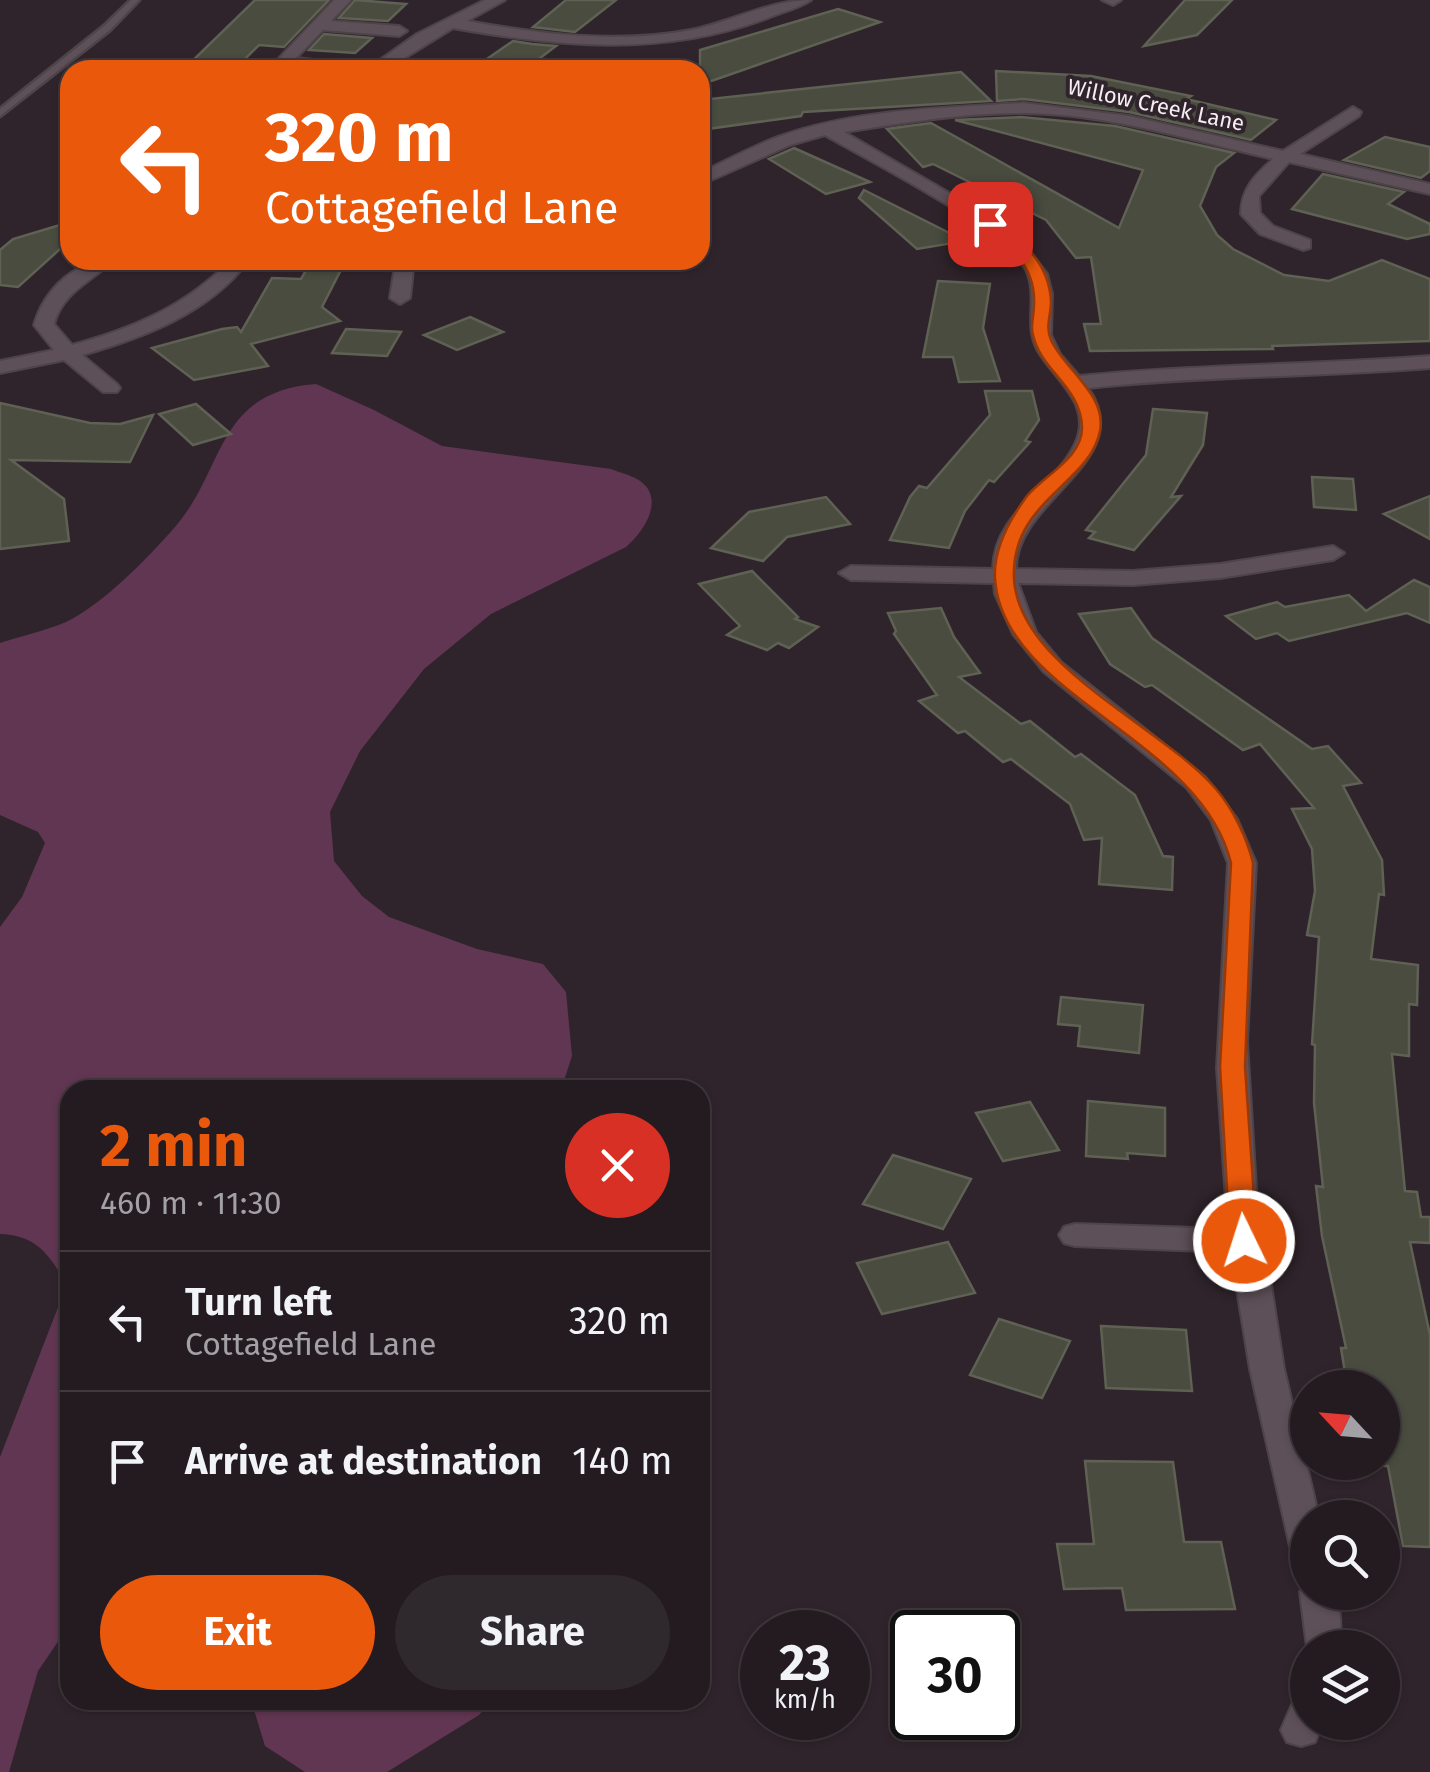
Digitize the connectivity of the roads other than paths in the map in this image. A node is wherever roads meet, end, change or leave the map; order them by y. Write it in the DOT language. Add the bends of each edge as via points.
graph roads {
  1 [pos="135,0"];
  2 [pos="343,0"];
  3 [pos="497,0"];
  4 [pos="803,0"];
  5 [pos="452,22"];
  6 [pos="319,25"];
  7 [pos="399,31"];
  8 [pos="67,60"];
  9 [pos="286,60"];
  10 [pos="390,60"];
  11 [pos="60,65"];
  12 [pos="1354,112"];
  13 [pos="0,113"];
  14 [pos="827,129"];
  15 [pos="1283,158"];
  16 [pos="710,175"];
  17 [pos="1430,189"];
  18 [pos="1303,244"];
  19 [pos="88,270"];
  20 [pos="231,270"];
  21 [pos="404,270"];
  22 [pos="400,298"];
  23 [pos="67,352"];
  24 [pos="1430,362"];
  25 [pos="0,367"];
  26 [pos="1076,383"];
  27 [pos="110,388"];
  28 [pos="1333,553"];
  29 [pos="851,574"];
  30 [pos="1004,578"];
  31 [pos="1075,1235"];
  32 [pos="1244,1241"];
  33 [pos="1297,1500"];
  1 -- 8 [label="lane"];
  2 -- 6 [label="street"];
  3 -- 5 [label="street"];
  4 -- 5 [label="street" via="719,29 642,40 552,40"];
  5 -- 10 [label="street"];
  6 -- 7 [label="street"];
  6 -- 9 [label="street"];
  11 -- 13 [label="lane"];
  12 -- 15 [label="street"];
  14 -- 15 [label="street, Willow Creek Lane" via="972,110 1050,109"];
  14 -- 16 [label="street, Willow Creek Lane" via="774,144"];
  14 -- 26 [label="street" via="1021,248 1039,275 1044,344"];
  15 -- 17 [label="street, Willow Creek Lane"];
  15 -- 18 [label="street" via="1251,190 1249,210 1263,229"];
  19 -- 23 [label="street" via="46,314 50,336"];
  20 -- 23 [label="street" via="178,310"];
  21 -- 22 [label="street"];
  23 -- 25 [label="street"];
  23 -- 27 [label="street"];
  24 -- 26 [label="street" via="1190,371"];
  26 -- 30 [label="street" via="1092,431 1075,462 1022,516"];
  28 -- 30 [label="street" via="1176,576"];
  29 -- 30 [label="street"];
  30 -- 32 [label="street" via="1012,609 1036,646 1187,772 1224,815 1236,841 1242,863 1232,1067"];
  31 -- 32 [label="street"];
  32 -- 33 [label="street"];
}
